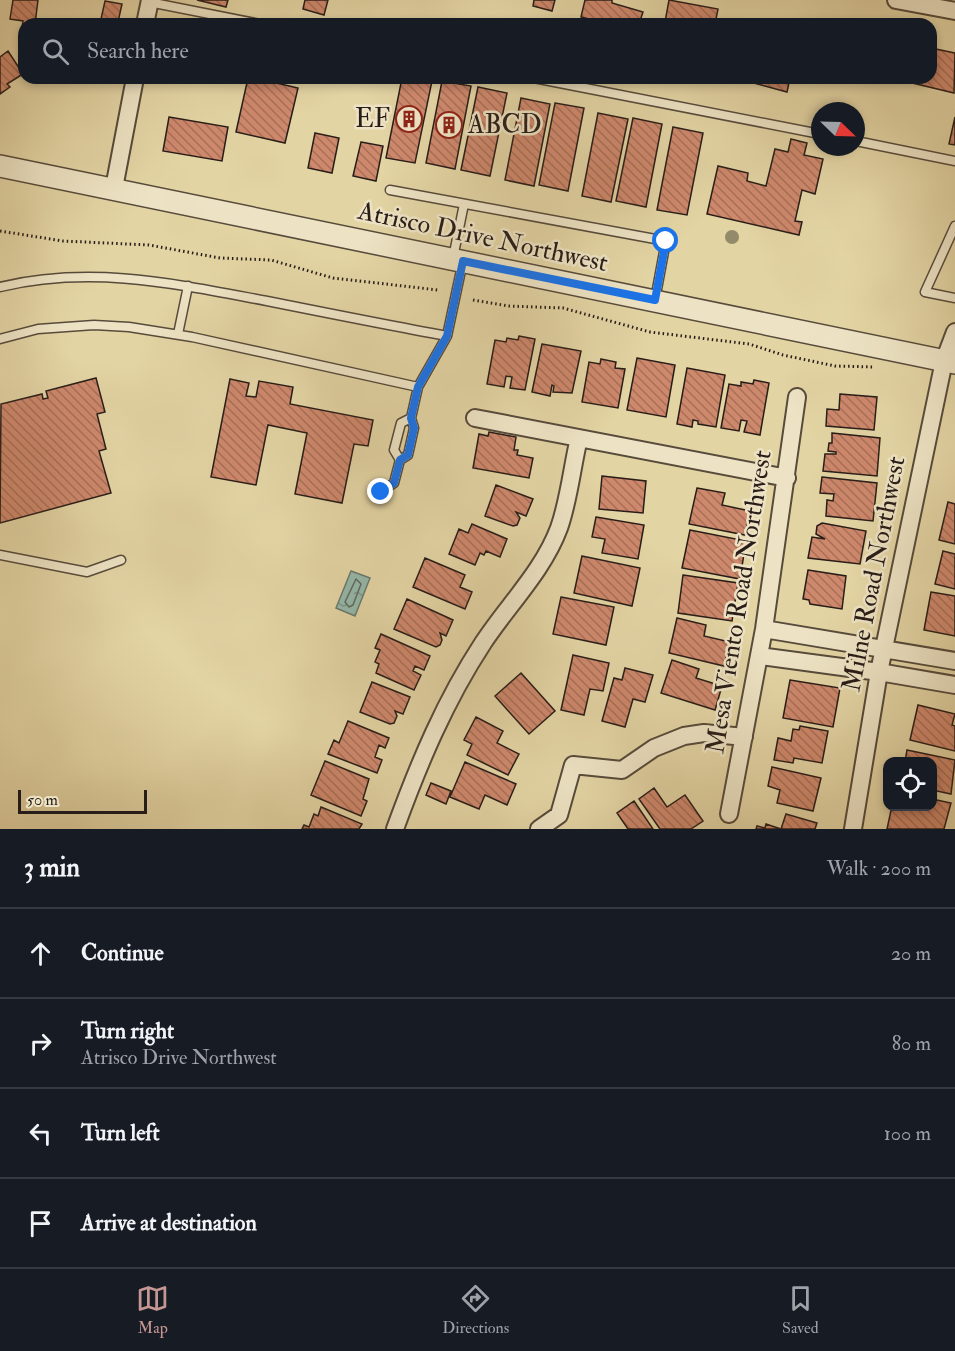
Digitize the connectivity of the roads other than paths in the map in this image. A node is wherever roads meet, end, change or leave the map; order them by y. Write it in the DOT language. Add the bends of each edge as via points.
graph roads {
  1 [pos="896,0"];
  2 [pos="149,1"];
  3 [pos="955,11"];
  4 [pos="146,18"];
  5 [pos="231,18"];
  6 [pos="134,84"];
  7 [pos="565,84"];
  8 [pos="811,132"];
  9 [pos="865,143"];
  10 [pos="955,161"];
  11 [pos="0,166"];
  12 [pos="114,188"];
  13 [pos="390,190"];
  14 [pos="464,204"];
  15 [pos="955,226"];
  16 [pos="458,260"];
  17 [pos="188,286"];
  18 [pos="0,287"];
  19 [pos="955,298"];
  20 [pos="655,300"];
  21 [pos="955,332"];
  22 [pos="178,334"];
  23 [pos="447,336"];
  24 [pos="0,339"];
  25 [pos="949,362"];
  26 [pos="418,387"];
  27 [pos="797,398"];
  28 [pos="411,418"];
  29 [pos="475,418"];
  30 [pos="579,438"];
  31 [pos="400,460"];
  32 [pos="787,478"];
  33 [pos="381,492"];
  34 [pos="0,555"];
  35 [pos="121,560"];
  36 [pos="764,629"];
  37 [pos="884,648"];
  38 [pos="759,656"];
  39 [pos="955,661"];
  40 [pos="879,672"];
  41 [pos="955,685"];
  42 [pos="744,737"];
  43 [pos="729,814"];
  44 [pos="395,829"];
  45 [pos="539,829"];
  46 [pos="853,829"];
  1 -- 3 [label="street"];
  2 -- 4 [label="street"];
  2 -- 5 [label="lane"];
  6 -- 12 [label="street"];
  7 -- 8 [label="lane"];
  9 -- 10 [label="lane"];
  11 -- 12 [label="street, Atrisco Drive Northwest"];
  12 -- 16 [label="street, Atrisco Drive Northwest"];
  13 -- 14 [label="lane"];
  14 -- 16 [label="lane"];
  14 -- 20 [label="lane" via="666,241"];
  15 -- 19 [label="lane" via="925,292"];
  16 -- 20 [label="street, Atrisco Drive Northwest"];
  16 -- 23 [label="lane"];
  17 -- 18 [label="lane" via="88,275 32,279"];
  17 -- 22 [label="lane"];
  17 -- 23 [label="lane"];
  20 -- 25 [label="street, Atrisco Drive Northwest"];
  21 -- 25 [label="street, Milne Road Northwest"];
  22 -- 24 [label="lane" via="94,325 38,329"];
  22 -- 26 [label="lane"];
  23 -- 26 [label="lane"];
  25 -- 37 [label="street, Milne Road Northwest"];
  26 -- 28 [label="lane"];
  27 -- 32 [label="street, Mesa Viento Road Northwest"];
  28 -- 31 [label="lane" via="414,428 408,455"];
  28 -- 31 [label="lane" via="401,423 394,450"];
  29 -- 30 [label="street"];
  30 -- 32 [label="street"];
  30 -- 44 [label="street" via="559,528 542,561 454,689 420,759"];
  31 -- 33 [label="lane" via="394,483"];
  32 -- 36 [label="street, Mesa Viento Road Northwest"];
  34 -- 35 [label="lane" via="87,572"];
  36 -- 37 [label="street"];
  36 -- 38 [label="street, Mesa Viento Road Northwest"];
  37 -- 39 [label="street"];
  37 -- 40 [label="street, Milne Road Northwest"];
  38 -- 40 [label="street"];
  38 -- 42 [label="street, Mesa Viento Road Northwest"];
  40 -- 41 [label="street"];
  40 -- 46 [label="street, Milne Road Northwest"];
  42 -- 43 [label="street, Mesa Viento Road Northwest"];
  42 -- 45 [label="street" via="704,733 684,736 654,748 622,770 573,765 559,815"];
}
